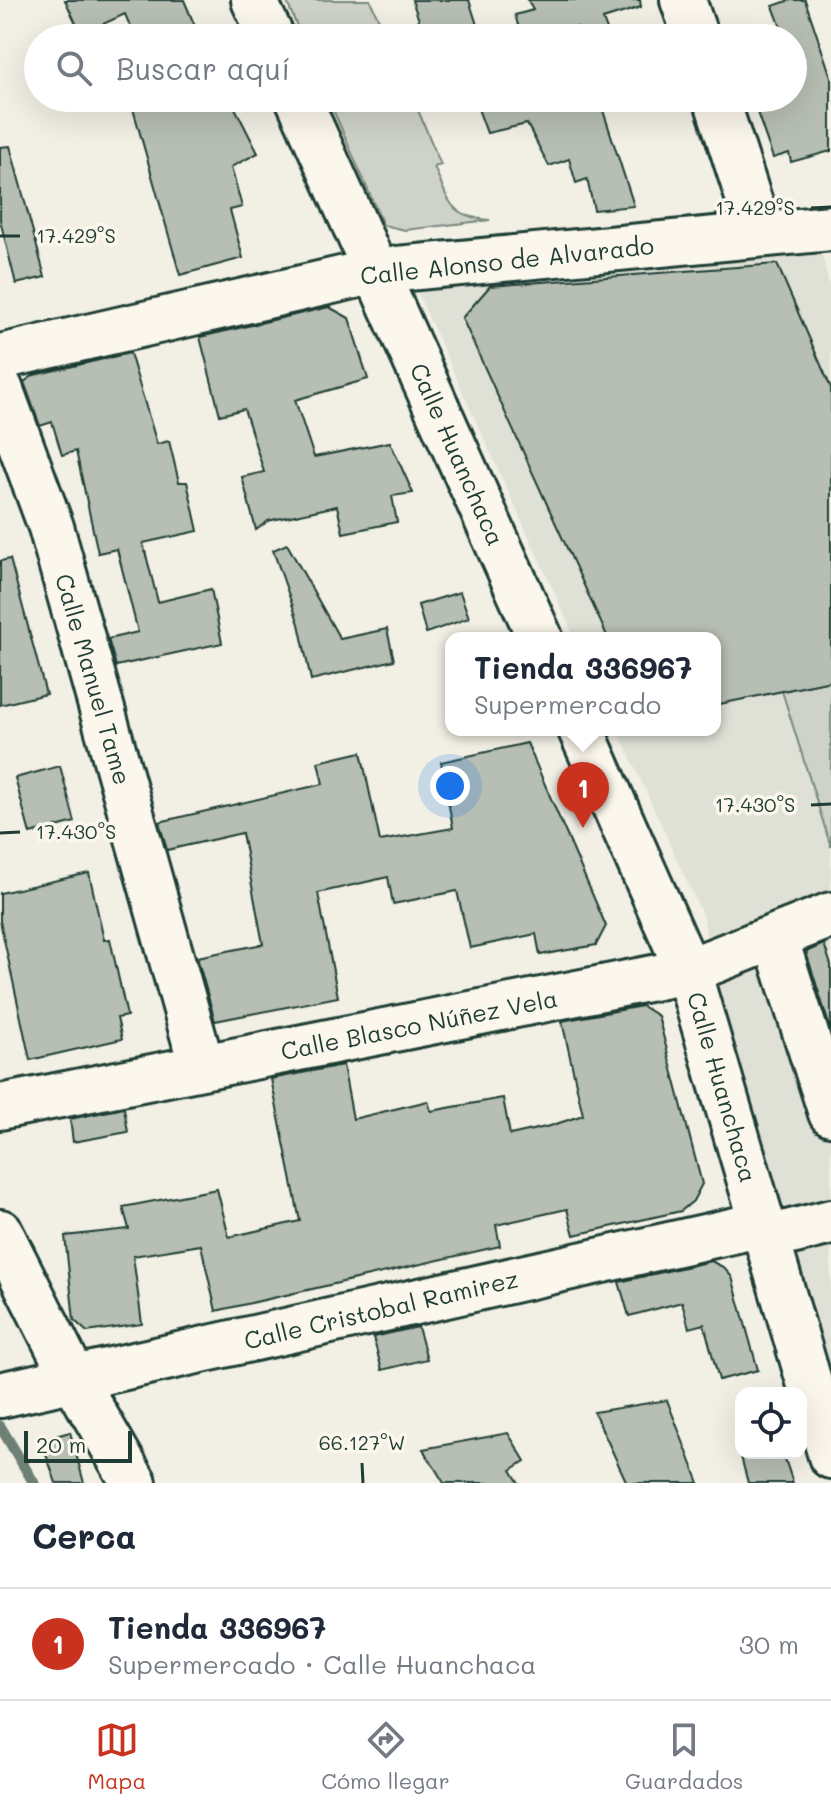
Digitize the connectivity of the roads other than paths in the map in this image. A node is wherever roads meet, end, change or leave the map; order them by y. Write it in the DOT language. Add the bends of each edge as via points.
graph roads {
  1 [pos="254,0"];
  2 [pos="683,0"];
  3 [pos="265,24"];
  4 [pos="691,24"];
  5 [pos="304,112"];
  6 [pos="721,112"];
  7 [pos="831,228"];
  8 [pos="760,234"];
  9 [pos="376,271"];
  10 [pos="0,357"];
  11 [pos="0,388"];
  12 [pos="537,632"];
  13 [pos="584,736"];
  14 [pos="831,915"];
  15 [pos="775,937"];
  16 [pos="688,971"];
  17 [pos="202,1067"];
  18 [pos="0,1107"];
  19 [pos="831,1113"];
  20 [pos="831,1222"];
  21 [pos="765,1231"];
  22 [pos="0,1232"];
  23 [pos="73,1377"];
  24 [pos="0,1395"];
  25 [pos="831,1456"];
  26 [pos="134,1483"];
  1 -- 3 [label="street"];
  2 -- 4 [label="street"];
  5 -- 9 [label="street, Calle Huanchaca"];
  6 -- 8 [label="street"];
  7 -- 8 [label="street, Calle Alonso de Alvarado"];
  8 -- 9 [label="street, Calle Alonso de Alvarado"];
  9 -- 10 [label="street, Calle Alonso de Alvarado"];
  9 -- 12 [label="street, Calle Huanchaca"];
  11 -- 17 [label="street, Calle Manuel Tame" via="51,527"];
  13 -- 16 [label="street, Calle Huanchaca"];
  14 -- 15 [label="street, Calle Blasco Núñez Vela"];
  15 -- 16 [label="street, Calle Blasco Núñez Vela"];
  15 -- 19 [label="street"];
  16 -- 17 [label="street, Calle Blasco Núñez Vela"];
  16 -- 21 [label="street, Calle Huanchaca"];
  17 -- 18 [label="street, Calle Blasco Núñez Vela"];
  20 -- 21 [label="street, Calle Cristobal Ramirez"];
  21 -- 23 [label="street, Calle Cristobal Ramirez"];
  21 -- 25 [label="street, Calle Huanchaca"];
  22 -- 23 [label="street"];
  23 -- 24 [label="street, Calle Cristobal Ramirez"];
  23 -- 26 [label="street"];
}
